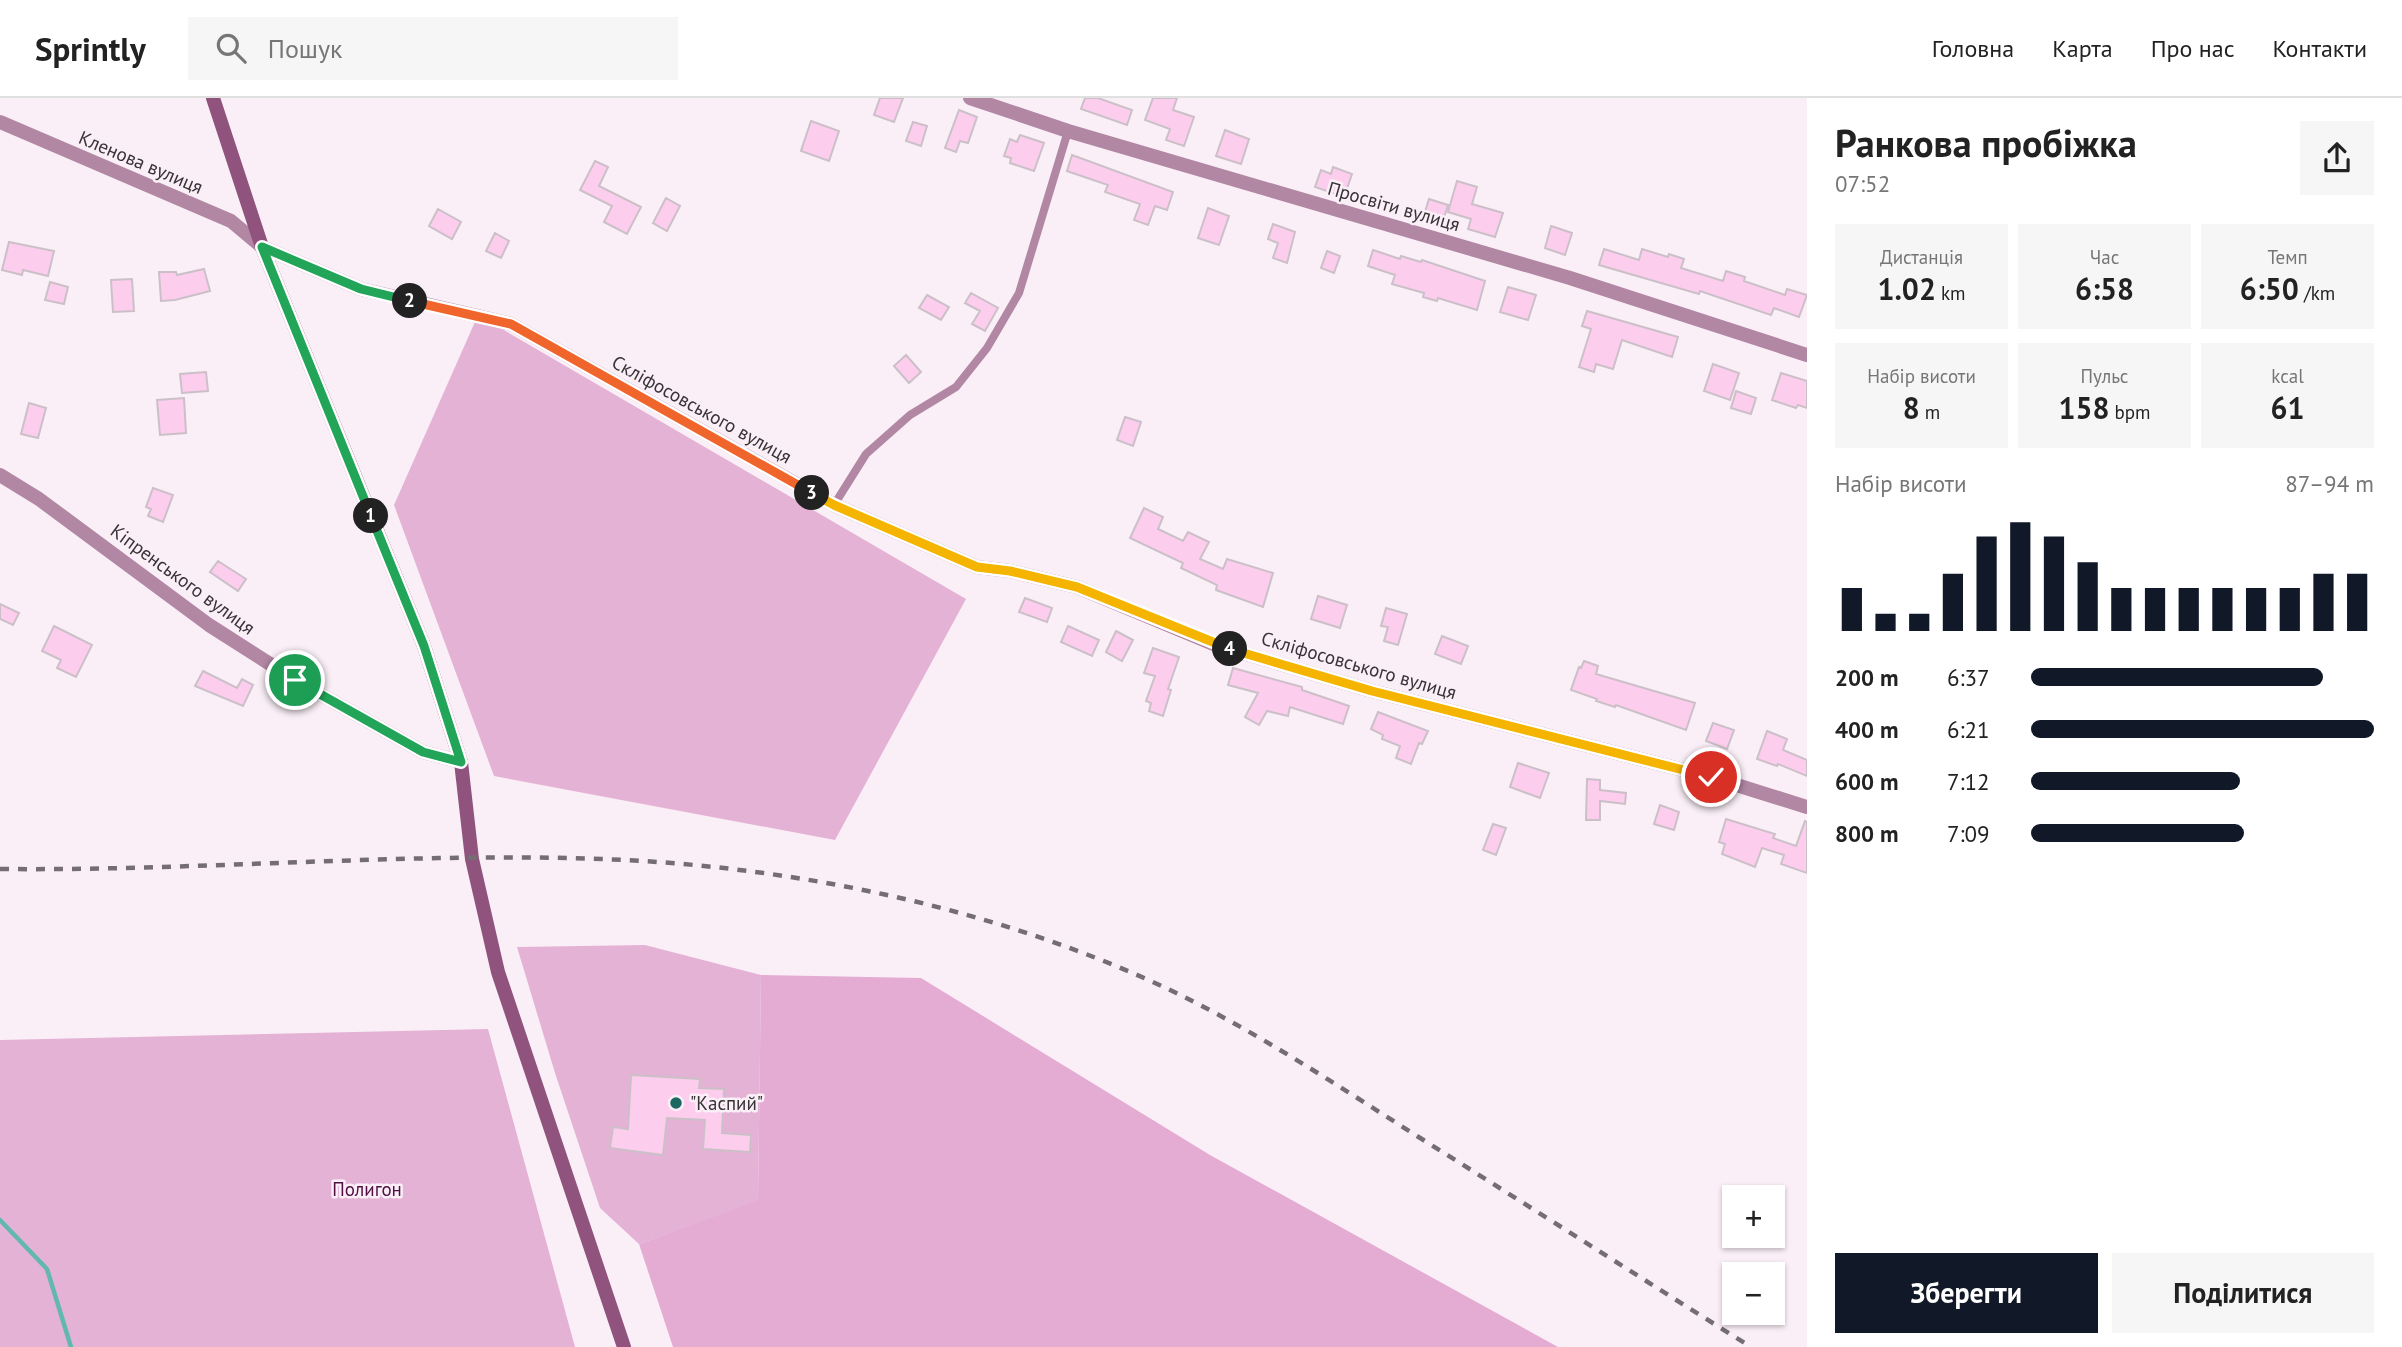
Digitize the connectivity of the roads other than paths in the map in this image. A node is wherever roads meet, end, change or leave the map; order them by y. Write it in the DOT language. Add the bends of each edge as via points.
graph roads {
  1 [pos="213,98"];
  2 [pos="970,98"];
  3 [pos="0,122"];
  4 [pos="1068,131"];
  5 [pos="262,247"];
  6 [pos="1807,355"];
  7 [pos="0,475"];
  8 [pos="834,505"];
  9 [pos="461,762"];
  10 [pos="1807,807"];
  11 [pos="624,1347"];
  1 -- 5 [label="main road"];
  2 -- 4 [label="street, Просвіти вулиця"];
  3 -- 5 [label="street, Кленова вулиця" via="231,221"];
  4 -- 6 [label="street, Просвіти вулиця" via="1570,278"];
  4 -- 8 [label="lane" via="1019,293 988,348 956,387 910,415 866,454"];
  5 -- 8 [label="street, Скліфосовського вулиця" via="361,289 511,324"];
  5 -- 9 [label="main road" via="424,646"];
  7 -- 9 [label="street, Кіпренського вулиця" via="209,625 295,680 423,752"];
  8 -- 10 [label="street, Скліфосовського вулиця" via="977,567 1077,587 1216,645 1372,691 1711,777"];
  9 -- 11 [label="main road" via="472,859 498,972"];
}
